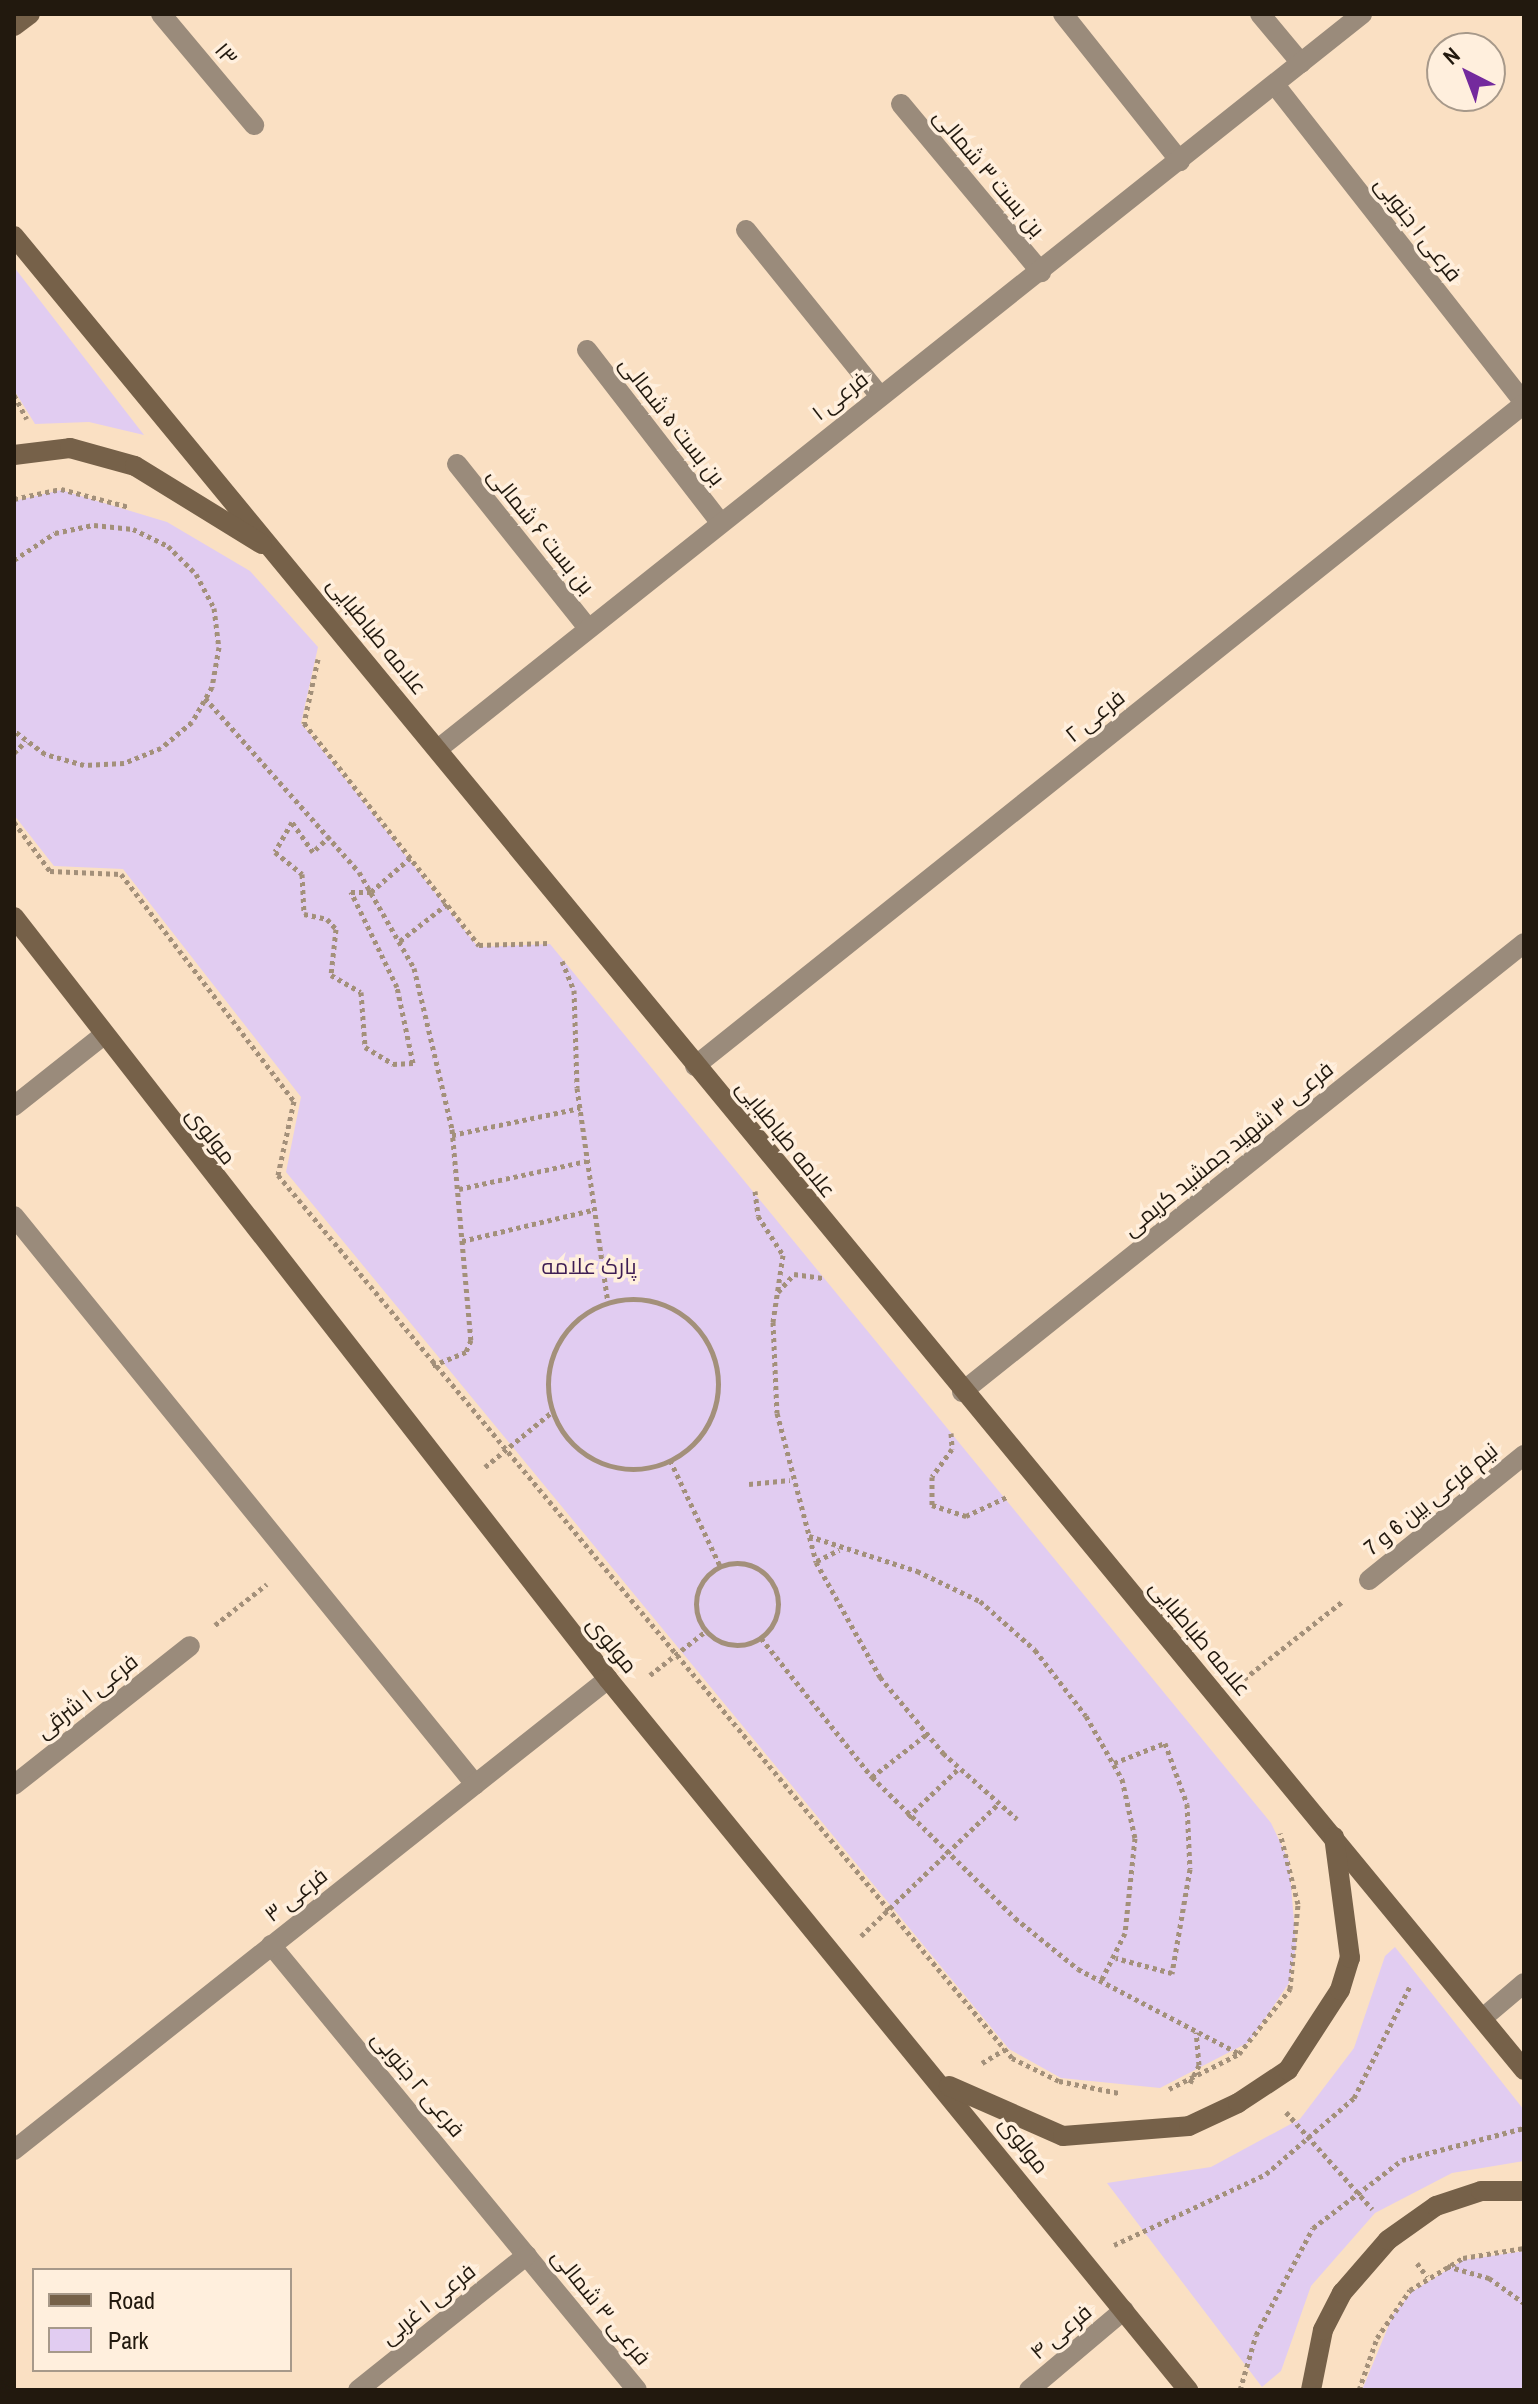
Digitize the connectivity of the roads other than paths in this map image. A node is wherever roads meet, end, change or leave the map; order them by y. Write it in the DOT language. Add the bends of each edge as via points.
graph roads {
  1 [pos="30,14"];
  2 [pos="161,14"];
  3 [pos="1063,14"];
  4 [pos="1260,14"];
  5 [pos="1362,14"];
  6 [pos="14,26"];
  7 [pos="1301,63"];
  8 [pos="1275,85"];
  9 [pos="901,104"];
  10 [pos="254,125"];
  11 [pos="1180,161"];
  12 [pos="746,230"];
  13 [pos="14,236"];
  14 [pos="1041,272"];
  15 [pos="587,350"];
  16 [pos="879,395"];
  17 [pos="1524,404"];
  18 [pos="14,455"];
  19 [pos="457,464"];
  20 [pos="719,521"];
  21 [pos="285,561"];
  22 [pos="588,628"];
  23 [pos="438,749"];
  24 [pos="14,917"];
  25 [pos="1524,943"];
  26 [pos="101,1037"];
  27 [pos="695,1066"];
  28 [pos="14,1106"];
  29 [pos="14,1216"];
  30 [pos="962,1392"];
  31 [pos="1524,1455"];
  32 [pos="1369,1580"];
  33 [pos="190,1646"];
  34 [pos="608,1679"];
  35 [pos="475,1784"];
  36 [pos="14,1785"];
  37 [pos="1334,1834"];
  38 [pos="271,1945"];
  39 [pos="1524,1983"];
  40 [pos="1484,2017"];
  41 [pos="1524,2070"];
  42 [pos="946,2085"];
  43 [pos="17,2141"];
  44 [pos="1524,2191"];
  45 [pos="527,2255"];
  46 [pos="1124,2310"];
  47 [pos="358,2390"];
  48 [pos="637,2390"];
  49 [pos="1029,2390"];
  50 [pos="1188,2390"];
  51 [pos="1311,2390"];
  1 -- 6 [label="street"];
  2 -- 10 [label="street, ۱۳"];
  3 -- 11 [label="street"];
  4 -- 7 [label="street"];
  5 -- 7 [label="street, فرعی ۱"];
  7 -- 8 [label="street, فرعی ۱"];
  8 -- 11 [label="street, فرعی ۱"];
  8 -- 17 [label="street, فرعی ۱ جنوبی"];
  9 -- 14 [label="street, بن بست ۳ شمالی"];
  11 -- 14 [label="street, فرعی ۱"];
  12 -- 16 [label="street"];
  13 -- 21 [label="street, علامه طباطبایی"];
  14 -- 16 [label="street, فرعی ۱"];
  15 -- 20 [label="street, بن بست ۵ شمالی"];
  16 -- 20 [label="street, فرعی ۱"];
  17 -- 27 [label="street, فرعی ۲"];
  18 -- 21 [label="street" via="70,448 135,466 194,496"];
  19 -- 22 [label="street, بن بست ۶ شمالی"];
  20 -- 22 [label="street, فرعی ۱"];
  21 -- 23 [label="street, علامه طباطبایی"];
  22 -- 23 [label="street, فرعی ۱"];
  23 -- 27 [label="street, علامه طباطبایی"];
  24 -- 26 [label="street, مولوی"];
  25 -- 30 [label="street, فرعی ۳ شهید جمشید کریمی"];
  26 -- 28 [label="street"];
  26 -- 34 [label="street, مولوی"];
  27 -- 30 [label="street, علامه طباطبایی"];
  29 -- 35 [label="street"];
  30 -- 37 [label="street, علامه طباطبایی"];
  31 -- 32 [label="street, نیم فرعی بین 6 و 7"];
  33 -- 36 [label="street, فرعی ۱ شرقی"];
  34 -- 35 [label="street, فرعی ۳"];
  34 -- 42 [label="street, مولوی"];
  35 -- 38 [label="street, فرعی ۳"];
  37 -- 40 [label="street, علامه طباطبایی"];
  37 -- 42 [label="street" via="1350,1958 1340,1990 1288,2070 1238,2103 1189,2126 1063,2136"];
  38 -- 43 [label="street, فرعی ۳"];
  38 -- 45 [label="street, فرعی ۲ جنوبی"];
  39 -- 40 [label="street"];
  40 -- 41 [label="street, علامه طباطبایی"];
  42 -- 46 [label="street, مولوی"];
  44 -- 51 [label="street" via="1481,2191 1436,2206 1388,2240 1342,2293 1323,2330"];
  45 -- 47 [label="street, فرعی ۱ غربی"];
  45 -- 48 [label="street, فرعی ۳ شمالی"];
  46 -- 49 [label="street, فرعی ۴"];
  46 -- 50 [label="street, مولوی"];
}
